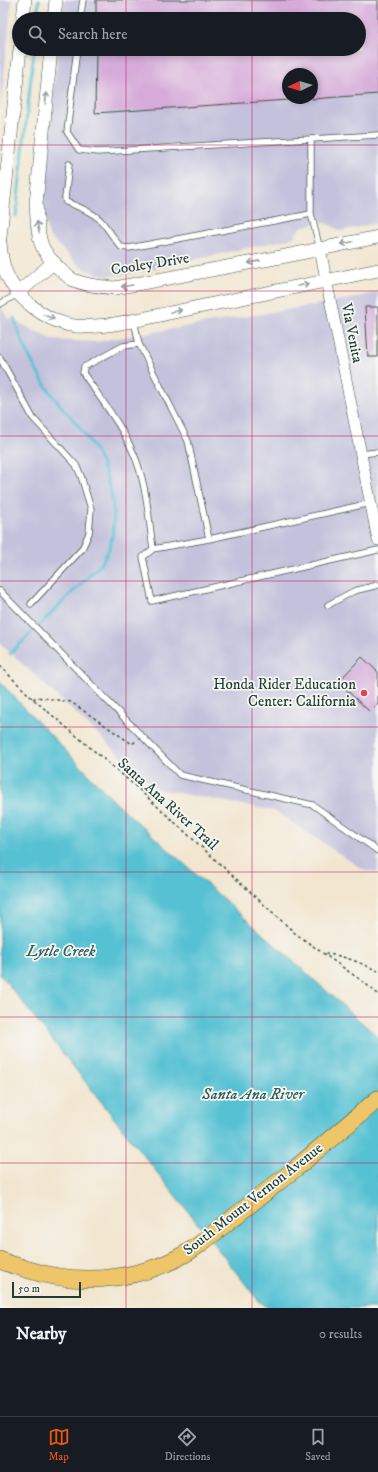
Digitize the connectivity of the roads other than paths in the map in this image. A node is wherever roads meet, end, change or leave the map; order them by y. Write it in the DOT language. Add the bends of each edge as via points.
graph roads {
  1 [pos="25,0"];
  2 [pos="56,0"];
  3 [pos="83,0"];
  4 [pos="24,12"];
  5 [pos="55,12"];
  6 [pos="81,12"];
  7 [pos="19,56"];
  8 [pos="50,56"];
  9 [pos="76,56"];
  10 [pos="378,135"];
  11 [pos="311,139"];
  12 [pos="69,164"];
  13 [pos="311,214"];
  14 [pos="378,236"];
  15 [pos="0,237"];
  16 [pos="0,243"];
  17 [pos="320,249"];
  18 [pos="54,262"];
  19 [pos="378,270"];
  20 [pos="326,281"];
  21 [pos="18,294"];
  22 [pos="0,304"];
  23 [pos="134,320"];
  24 [pos="139,344"];
  25 [pos="0,358"];
  26 [pos="378,452"];
  27 [pos="361,454"];
  28 [pos="371,503"];
  29 [pos="209,539"];
  30 [pos="378,540"];
  31 [pos="153,549"];
  32 [pos="378,550"];
  33 [pos="378,585"];
  34 [pos="0,591"];
  35 [pos="31,604"];
  36 [pos="328,605"];
  37 [pos="378,851"];
  38 [pos="378,1099"];
  39 [pos="1,1265"];
  1 -- 4 [label="street"];
  2 -- 5 [label="street"];
  3 -- 6 [label="lane"];
  7 -- 15 [label="street"];
  18 -- 8 [label="street, Cooley Drive, one-way" via="43,249 36,204"];
  9 -- 11 [label="lane" via="67,132 79,150 98,152"];
  10 -- 11 [label="lane"];
  11 -- 13 [label="lane"];
  12 -- 13 [label="lane" via="66,202 102,220 121,248"];
  13 -- 17 [label="lane"];
  14 -- 17 [label="street, Cooley Drive, one-way"];
  16 -- 21 [label="street" via="1,259 7,276"];
  17 -- 18 [label="street, Cooley Drive, one-way" via="115,288 97,287 71,278"];
  17 -- 20 [label="street, Via Venita"];
  18 -- 21 [label="street"];
  19 -- 20 [label="street"];
  23 -- 20 [label="street, one-way"];
  20 -- 27 [label="street, Via Venita"];
  21 -- 22 [label="lane"];
  21 -- 23 [label="street, one-way" via="41,314 68,325 89,327"];
  23 -- 24 [label="lane"];
  24 -- 29 [label="lane" via="188,441"];
  24 -- 31 [label="lane" via="123,346 84,367 83,373 124,433 137,462 146,498"];
  25 -- 35 [label="lane" via="33,418 76,465 91,509 89,533 82,549"];
  26 -- 27 [label="lane"];
  27 -- 28 [label="street, Via Venita"];
  28 -- 29 [label="lane"];
  28 -- 30 [label="street, Via Venita"];
  29 -- 31 [label="lane"];
  31 -- 32 [label="lane" via="143,557 152,601"];
  33 -- 36 [label="lane" via="354,591"];
  34 -- 37 [label="lane" via="180,775 314,805"];
  38 -- 39 [label="main road, South Mount Vernon Avenue" via="290,1173 188,1253 167,1263 115,1277 75,1279 57,1278"];
}
